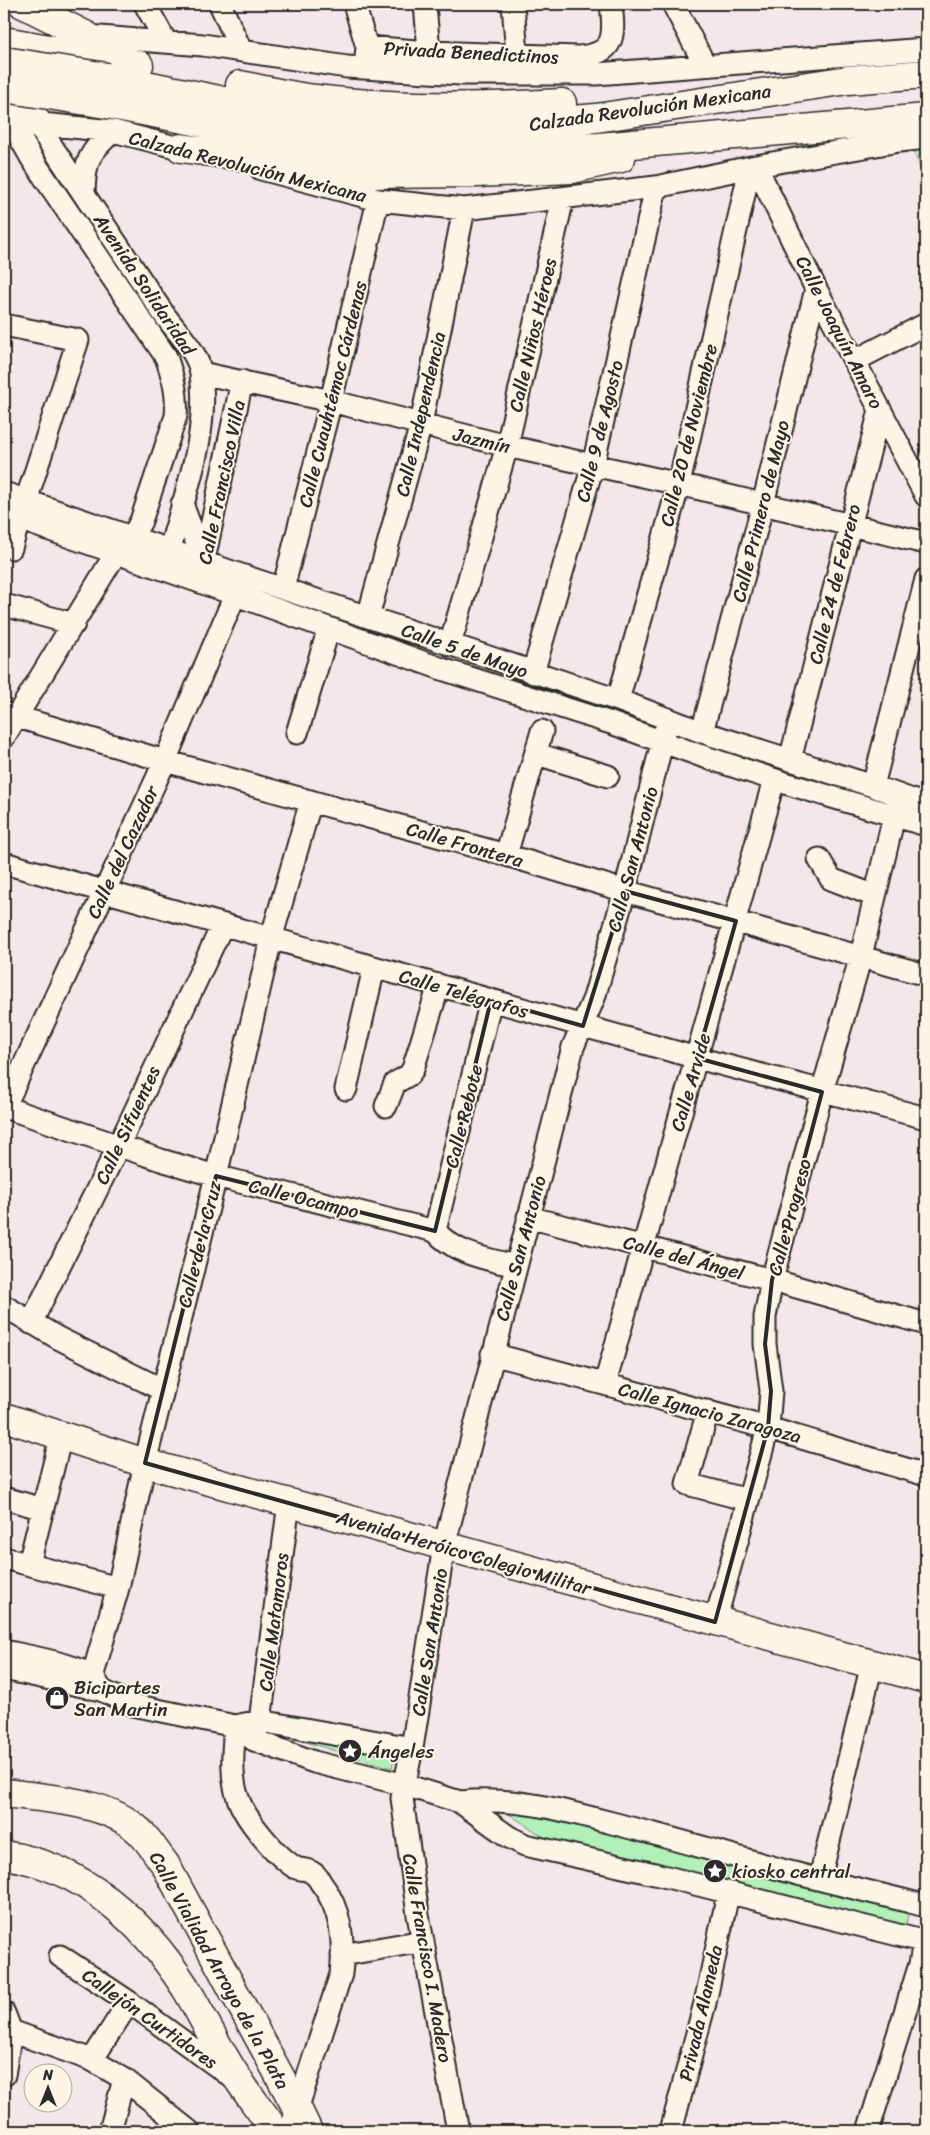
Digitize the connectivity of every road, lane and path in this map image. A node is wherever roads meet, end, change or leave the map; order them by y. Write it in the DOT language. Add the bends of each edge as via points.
graph roads {
  1 [pos="145,4"];
  2 [pos="220,4"];
  3 [pos="354,4"];
  4 [pos="425,4"];
  5 [pos="513,4"];
  6 [pos="611,4"];
  7 [pos="674,4"];
  8 [pos="39,7"];
  9 [pos="87,36"];
  10 [pos="4,40"];
  11 [pos="166,42"];
  12 [pos="4,47"];
  13 [pos="367,47"];
  14 [pos="926,49"];
  15 [pos="241,50"];
  16 [pos="429,52"];
  17 [pos="517,55"];
  18 [pos="4,62"];
  19 [pos="705,65"];
  20 [pos="365,68"];
  21 [pos="926,74"];
  22 [pos="4,88"];
  23 [pos="726,98"];
  24 [pos="6,115"];
  25 [pos="37,124"];
  26 [pos="908,127"];
  27 [pos="113,131"];
  28 [pos="926,138"];
  29 [pos="683,140"];
  30 [pos="181,148"];
  31 [pos="753,167"];
  32 [pos="656,187"];
  33 [pos="84,194"];
  34 [pos="563,198"];
  35 [pos="378,200"];
  36 [pos="464,209"];
  37 [pos="816,289"];
  38 [pos="4,325"];
  39 [pos="925,327"];
  40 [pos="854,360"];
  41 [pos="201,373"];
  42 [pos="242,382"];
  43 [pos="332,401"];
  44 [pos="880,410"];
  45 [pos="421,424"];
  46 [pos="506,446"];
  47 [pos="593,465"];
  48 [pos="679,484"];
  49 [pos="4,493"];
  50 [pos="926,496"];
  51 [pos="182,504"];
  52 [pos="763,504"];
  53 [pos="16,512"];
  54 [pos="849,525"];
  55 [pos="132,537"];
  56 [pos="926,543"];
  57 [pos="11,548"];
  58 [pos="116,553"];
  59 [pos="167,560"];
  60 [pos="202,572"];
  61 [pos="926,579"];
  62 [pos="283,589"];
  63 [pos="235,595"];
  64 [pos="4,605"];
  65 [pos="368,617"];
  66 [pos="74,624"];
  67 [pos="329,628"];
  68 [pos="450,644"];
  69 [pos="534,673"];
  70 [pos="618,700"];
  71 [pos="10,715"];
  72 [pos="668,719"];
  73 [pos="542,731"];
  74 [pos="702,732"];
  75 [pos="298,733"];
  76 [pos="4,737"];
  77 [pos="662,742"];
  78 [pos="537,754"];
  79 [pos="790,760"];
  80 [pos="165,761"];
  81 [pos="608,776"];
  82 [pos="774,780"];
  83 [pos="873,786"];
  84 [pos="311,801"];
  85 [pos="926,805"];
  86 [pos="894,816"];
  87 [pos="926,825"];
  88 [pos="506,855"];
  89 [pos="819,859"];
  90 [pos="4,863"];
  91 [pos="104,891"];
  92 [pos="624,891"];
  93 [pos="875,896"];
  94 [pos="736,921"];
  95 [pos="222,926"];
  96 [pos="270,939"];
  97 [pos="861,956"];
  98 [pos="374,968"];
  99 [pos="926,975"];
  100 [pos="440,985"];
  101 [pos="492,1000"];
  102 [pos="583,1026"];
  103 [pos="697,1058"];
  104 [pos="346,1088"];
  105 [pos="822,1092"];
  106 [pos="386,1106"];
  107 [pos="4,1107"];
  108 [pos="926,1118"];
  109 [pos="119,1145"];
  110 [pos="216,1176"];
  111 [pos="528,1217"];
  112 [pos="435,1231"];
  113 [pos="644,1246"];
  114 [pos="515,1266"];
  115 [pos="772,1280"];
  116 [pos="4,1306"];
  117 [pos="31,1323"];
  118 [pos="926,1324"];
  119 [pos="492,1354"];
  120 [pos="605,1384"];
  121 [pos="163,1390"];
  122 [pos="708,1411"];
  123 [pos="4,1417"];
  124 [pos="768,1428"];
  125 [pos="61,1436"];
  126 [pos="144,1463"];
  127 [pos="926,1475"];
  128 [pos="4,1498"];
  129 [pos="748,1500"];
  130 [pos="289,1503"];
  131 [pos="43,1509"];
  132 [pos="444,1546"];
  133 [pos="4,1558"];
  134 [pos="29,1564"];
  135 [pos="118,1588"];
  136 [pos="715,1622"];
  137 [pos="4,1651"];
  138 [pos="872,1664"];
  139 [pos="4,1669"];
  140 [pos="926,1679"];
  141 [pos="94,1685"];
  142 [pos="235,1726"];
  143 [pos="257,1731"];
  144 [pos="412,1748"];
  145 [pos="404,1785"];
  146 [pos="4,1793"];
  147 [pos="460,1802"];
  148 [pos="4,1855"];
  149 [pos="820,1878"];
  150 [pos="728,1894"];
  151 [pos="926,1907"];
  152 [pos="423,1941"];
  153 [pos="926,1942"];
  154 [pos="342,1955"];
  155 [pos="60,1956"];
  156 [pos="129,2002"];
  157 [pos="7,2022"];
  158 [pos="92,2060"];
  159 [pos="4,2074"];
  160 [pos="124,2079"];
  161 [pos="239,2082"];
  162 [pos="298,2124"];
  163 [pos="110,2131"];
  164 [pos="189,2131"];
  165 [pos="275,2131"];
  166 [pos="458,2131"];
  167 [pos="671,2131"];
  168 [pos="868,2131"];
  1 -- 11 [label="street"];
  2 -- 15 [label="street"];
  3 -- 13 [label="street"];
  4 -- 16 [label="street"];
  5 -- 17 [label="street"];
  6 -- 17 [label="street, Privada Benedictinos" via="611,36 607,48 596,55"];
  7 -- 19 [label="street"];
  8 -- 9 [label="main road"];
  9 -- 10 [label="street, Calzada Revolución Mexicana"];
  9 -- 11 [label="street, Calzada Revolución Mexicana"];
  10 -- 23 [label="main road" via="314,99 394,106 484,108 616,100"];
  11 -- 15 [label="street, Calzada Revolución Mexicana"];
  12 -- 25 [label="main road, Avenida Solidaridad"];
  13 -- 16 [label="street, Privada Benedictinos"];
  13 -- 20 [label="street, Privada Benedictinos"];
  14 -- 19 [label="street, Calzada Revolución Mexicana"];
  15 -- 20 [label="street, Calzada Revolución Mexicana"];
  16 -- 17 [label="street, Privada Benedictinos"];
  18 -- 23 [label="main road, Calzada Revolución Mexicana, bridge" via="107,77 297,116 436,127 596,118"];
  19 -- 20 [label="street, Calzada Revolución Mexicana" via="596,74 461,74"];
  21 -- 23 [label="main road, Calzada Revolución Mexicana" via="848,80"];
  22 -- 29 [label="main road, Calzada Revolución Mexicana, bridge" via="341,147 426,150 599,147"];
  24 -- 25 [label="street, Calzada Revolución Mexicana"];
  24 -- 55 [label="street, Avenida Solidaridad" via="32,159 166,357 176,386 176,416 141,521"];
  25 -- 27 [label="street, Calzada Revolución Mexicana"];
  25 -- 33 [label="street, Avenida Solidaridad"];
  26 -- 28 [label="street, Calzada Revolución Mexicana"];
  26 -- 29 [label="main road, Calzada Revolución Mexicana"];
  26 -- 31 [label="street, Calzada Revolución Mexicana"];
  27 -- 30 [label="street, Calzada Revolución Mexicana"];
  27 -- 33 [label="street" via="95,148 84,168"];
  29 -- 30 [label="main road" via="618,160 572,169 476,173 374,174"];
  30 -- 35 [label="street, Calzada Revolución Mexicana"];
  31 -- 32 [label="street, Calzada Revolución Mexicana"];
  31 -- 37 [label="street, Calle Joaquín Amaro"];
  31 -- 48 [label="street, Calle 20 de Noviembre"];
  32 -- 34 [label="street, Calzada Revolución Mexicana"];
  32 -- 47 [label="street, Calle 9 de Agosto"];
  33 -- 41 [label="street, Avenida Solidaridad" via="194,354"];
  34 -- 36 [label="street, Calzada Revolución Mexicana"];
  34 -- 46 [label="street, Calle Niños Héroes"];
  35 -- 36 [label="street, Calzada Revolución Mexicana"];
  35 -- 43 [label="street, Calle Cuauhtémoc Cárdenas"];
  36 -- 45 [label="street, Calle Independencia"];
  37 -- 40 [label="street, Calle Joaquín Amaro"];
  37 -- 52 [label="street, Calle Primero de Mayo"];
  38 -- 53 [label="street" via="78,340"];
  39 -- 40 [label="street"];
  40 -- 44 [label="street, Calle Joaquín Amaro"];
  41 -- 42 [label="street, Jazmín"];
  41 -- 51 [label="street, Avenida Solidaridad" via="203,414"];
  42 -- 43 [label="street, Jazmín"];
  42 -- 60 [label="street, Calle Francisco Villa"];
  43 -- 45 [label="street, Jazmín"];
  43 -- 62 [label="street, Calle Cuauhtémoc Cárdenas"];
  44 -- 50 [label="street, Calle Joaquín Amaro"];
  44 -- 54 [label="street, Calle 24 de Febrero"];
  45 -- 46 [label="street, Jazmín"];
  45 -- 65 [label="street, Calle Independencia"];
  46 -- 47 [label="street, Jazmín"];
  46 -- 68 [label="street, Calle Niños Héroes"];
  47 -- 48 [label="street, Jazmín"];
  47 -- 69 [label="street, Calle 9 de Agosto"];
  48 -- 52 [label="street, Jazmín"];
  48 -- 70 [label="street, Calle 20 de Noviembre"];
  49 -- 53 [label="street, Calle 5 de Mayo"];
  51 -- 59 [label="street, Avenida Solidaridad"];
  51 -- 60 [label="street"];
  52 -- 54 [label="street, Jazmín"];
  52 -- 74 [label="street, Calle Primero de Mayo"];
  53 -- 55 [label="street, Calle 5 de Mayo"];
  53 -- 57 [label="street"];
  53 -- 58 [label="street, Calle 5 de Mayo"];
  54 -- 56 [label="street, Jazmín"];
  54 -- 79 [label="street, Calle 24 de Febrero"];
  55 -- 58 [label="street, Avenida Solidaridad"];
  55 -- 59 [label="street, Calle 5 de Mayo"];
  58 -- 59 [label="street, Calle 5 de Mayo"];
  58 -- 66 [label="street, Avenida Solidaridad"];
  59 -- 60 [label="street, Calle 5 de Mayo"];
  60 -- 62 [label="street, Calle 5 de Mayo"];
  60 -- 63 [label="street, Calle 5 de Mayo"];
  61 -- 83 [label="street"];
  62 -- 65 [label="street, Calle 5 de Mayo"];
  63 -- 67 [label="street, Calle 5 de Mayo"];
  63 -- 80 [label="street, Calle del Cazador"];
  64 -- 66 [label="street"];
  65 -- 68 [label="street, Calle 5 de Mayo"];
  66 -- 71 [label="street, Avenida Solidaridad"];
  67 -- 75 [label="street"];
  67 -- 77 [label="street, Calle 5 de Mayo"];
  68 -- 69 [label="street, Calle 5 de Mayo"];
  69 -- 70 [label="street, Calle 5 de Mayo"];
  70 -- 72 [label="street, Calle 5 de Mayo"];
  71 -- 76 [label="street, Avenida Solidaridad"];
  71 -- 80 [label="street, Calle Frontera"];
  72 -- 74 [label="street, Calle 5 de Mayo"];
  72 -- 77 [label="street, Calle San Antonio"];
  73 -- 78 [label="street"];
  74 -- 79 [label="street, Calle 5 de Mayo"];
  77 -- 82 [label="street, Calle 5 de Mayo"];
  77 -- 92 [label="street, Calle San Antonio"];
  78 -- 81 [label="street"];
  78 -- 88 [label="street"];
  79 -- 83 [label="street, Calle 5 de Mayo"];
  80 -- 84 [label="street, Calle Frontera"];
  80 -- 91 [label="street, Calle del Cazador"];
  82 -- 86 [label="street, Calle 5 de Mayo"];
  82 -- 94 [label="street, Calle Arvide"];
  83 -- 85 [label="street, Calle 5 de Mayo"];
  84 -- 88 [label="street, Calle Frontera"];
  84 -- 96 [label="street, Calle de la Cruz"];
  86 -- 87 [label="street, Calle 5 de Mayo"];
  86 -- 93 [label="street, Calle Progreso"];
  88 -- 92 [label="street, Calle Frontera"];
  89 -- 93 [label="street" via="831,879"];
  90 -- 91 [label="street, Calle Telégrafos"];
  91 -- 95 [label="street, Calle Telégrafos"];
  91 -- 107 [label="street, Calle del Cazador"];
  92 -- 94 [label="street, Calle Frontera"];
  92 -- 102 [label="street, Calle San Antonio"];
  93 -- 97 [label="street, Calle Progreso"];
  94 -- 97 [label="street, Calle Frontera"];
  94 -- 103 [label="street, Calle Arvide"];
  95 -- 96 [label="street, Calle Telégrafos"];
  95 -- 109 [label="street, Calle Sifuentes"];
  96 -- 98 [label="street, Calle Telégrafos"];
  96 -- 110 [label="street, Calle de la Cruz"];
  97 -- 99 [label="street, Calle Frontera"];
  97 -- 105 [label="street, Calle Progreso"];
  98 -- 100 [label="street, Calle Telégrafos"];
  98 -- 104 [label="street"];
  100 -- 101 [label="street, Calle Telégrafos"];
  100 -- 106 [label="street" via="413,1069 395,1083"];
  101 -- 102 [label="street, Calle Telégrafos"];
  101 -- 112 [label="street, Calle Rebote"];
  102 -- 103 [label="street, Calle Telégrafos"];
  102 -- 111 [label="street, Calle San Antonio" via="573,1047"];
  103 -- 105 [label="street, Calle Telégrafos"];
  103 -- 113 [label="street, Calle Arvide"];
  105 -- 108 [label="street, Calle Telégrafos"];
  105 -- 115 [label="street, Calle Progreso"];
  107 -- 109 [label="street, Calle Ocampo"];
  109 -- 110 [label="street, Calle Ocampo"];
  109 -- 117 [label="street, Calle Sifuentes"];
  110 -- 112 [label="street, Calle Ocampo"];
  110 -- 121 [label="street, Calle de la Cruz"];
  111 -- 113 [label="street, Calle del Ángel"];
  111 -- 114 [label="street, Calle San Antonio"];
  112 -- 114 [label="street, Calle Ocampo" via="446,1243 464,1252"];
  113 -- 115 [label="street, Calle del Ángel"];
  113 -- 120 [label="street, Calle Arvide"];
  114 -- 119 [label="street, Calle San Antonio"];
  115 -- 118 [label="street, Calle del Ángel"];
  115 -- 124 [label="street, Calle Progreso" via="765,1317 771,1392"];
  116 -- 117 [label="street"];
  117 -- 121 [label="street"];
  119 -- 120 [label="street, Calle Ignacio Zaragoza"];
  119 -- 132 [label="street, Calle San Antonio"];
  120 -- 122 [label="street, Calle Ignacio Zaragoza"];
  121 -- 126 [label="street, Calle de la Cruz"];
  122 -- 124 [label="street, Calle Ignacio Zaragoza"];
  122 -- 129 [label="street" via="687,1484"];
  123 -- 125 [label="main road, Avenida Heróico Colegio Militar"];
  124 -- 127 [label="street, Calle Ignacio Zaragoza"];
  124 -- 129 [label="street, Calle Progreso"];
  125 -- 126 [label="main road, Avenida Heróico Colegio Militar"];
  125 -- 131 [label="street"];
  126 -- 130 [label="main road, Avenida Heróico Colegio Militar"];
  126 -- 135 [label="street, Calle de la Cruz"];
  128 -- 131 [label="street"];
  129 -- 136 [label="street, Calle Progreso"];
  130 -- 132 [label="main road, Avenida Heróico Colegio Militar"];
  130 -- 143 [label="street, Calle Matamoros"];
  131 -- 134 [label="street"];
  132 -- 136 [label="main road, Avenida Heróico Colegio Militar"];
  132 -- 144 [label="street, Calle San Antonio"];
  133 -- 134 [label="street"];
  134 -- 135 [label="street"];
  135 -- 141 [label="street, Calle de la Cruz"];
  136 -- 138 [label="main road, Avenida Heróico Colegio Militar"];
  137 -- 141 [label="street" via="65,1666"];
  138 -- 140 [label="main road, Avenida Heróico Colegio Militar"];
  138 -- 149 [label="street"];
  139 -- 141 [label="street"];
  141 -- 142 [label="street" via="133,1705"];
  142 -- 143 [label="street"];
  142 -- 154 [label="street" via="234,1781 242,1807 274,1851 297,1868 311,1872 331,1896 337,1910"];
  143 -- 144 [label="street"];
  143 -- 145 [label="street" via="314,1762"];
  144 -- 145 [label="street, Calle San Antonio"];
  145 -- 147 [label="street"];
  145 -- 152 [label="street, Calle Francisco I. Madero" via="402,1798"];
  146 -- 162 [label="main road, Calle Vialidad Arroyo de la Plata" via="71,1802 108,1811 139,1830 165,1864"];
  147 -- 149 [label="street" via="513,1801 557,1809"];
  147 -- 150 [label="street" via="525,1845"];
  148 -- 161 [label="main road, Calle Vialidad Arroyo de la Plata" via="64,1873 107,1898 139,1927 185,1987"];
  149 -- 151 [label="street"];
  150 -- 153 [label="street"];
  150 -- 167 [label="street, Privada Alameda" via="705,2003"];
  151 -- 153 [label="street" via="914,1916 912,1924 918,1938"];
  152 -- 154 [label="street"];
  152 -- 166 [label="street, Calle Francisco I. Madero"];
  153 -- 168 [label="street"];
  154 -- 162 [label="street" via="341,1974"];
  155 -- 156 [label="street, Callejón Curtidores"];
  156 -- 158 [label="street"];
  156 -- 161 [label="street, Callejón Curtidores"];
  157 -- 158 [label="street"];
  157 -- 159 [label="street"];
  158 -- 160 [label="street"];
  160 -- 163 [label="street"];
  160 -- 164 [label="street"];
  161 -- 165 [label="main road, Calle Vialidad Arroyo de la Plata"];
}
